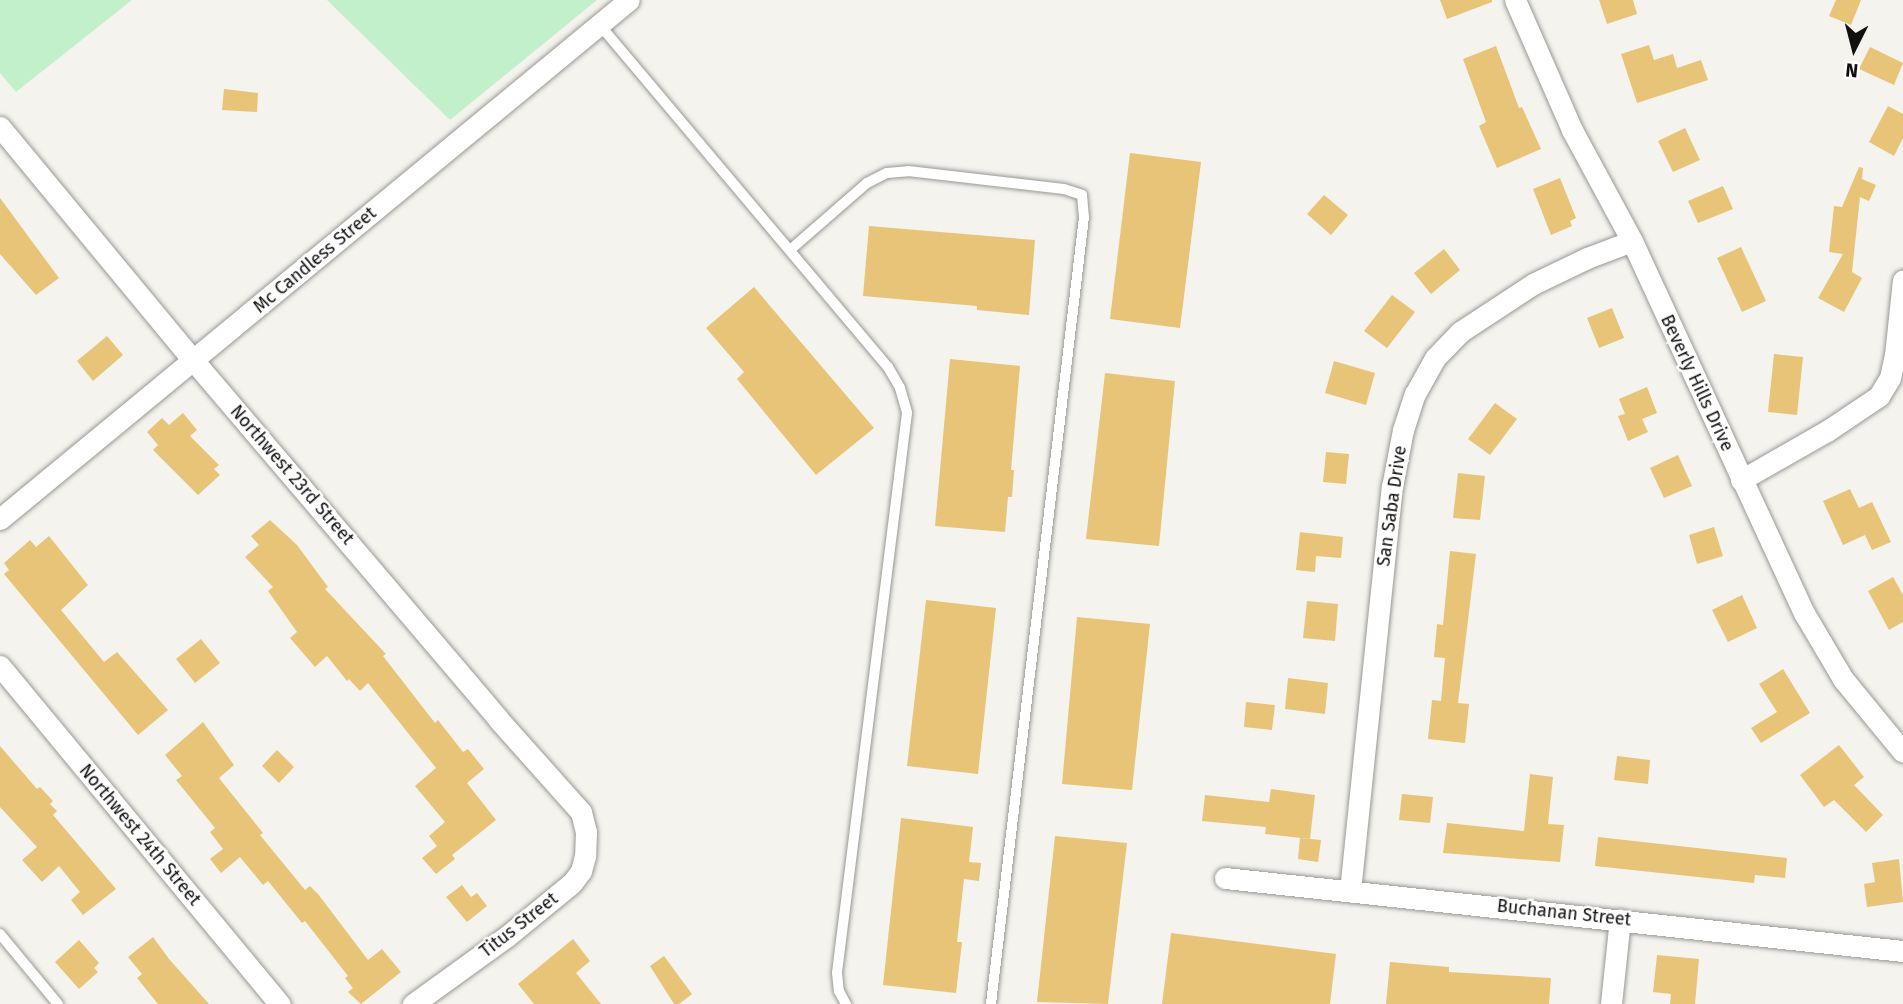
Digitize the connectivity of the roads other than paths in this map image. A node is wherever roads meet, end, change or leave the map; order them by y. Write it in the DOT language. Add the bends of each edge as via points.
graph roads {
  1 [pos="629,0"];
  2 [pos="1514,0"];
  3 [pos="600,24"];
  4 [pos="0,127"];
  5 [pos="1632,241"];
  6 [pos="790,250"];
  7 [pos="1903,280"];
  8 [pos="193,360"];
  9 [pos="1741,480"];
  10 [pos="0,519"];
  11 [pos="0,667"];
  12 [pos="1903,752"];
  13 [pos="584,822"];
  14 [pos="1225,877"];
  15 [pos="1350,891"];
  16 [pos="1620,919"];
  17 [pos="0,934"];
  18 [pos="1903,951"];
  19 [pos="58,1004"];
  20 [pos="280,1004"];
  21 [pos="413,1004"];
  22 [pos="846,1004"];
  23 [pos="991,1004"];
  24 [pos="1611,1004"];
  1 -- 3 [label="street, Mc Candless Street"];
  2 -- 5 [label="street, Beverly Hills Drive" via="1572,130"];
  3 -- 6 [label="lane"];
  3 -- 8 [label="street, Mc Candless Street"];
  4 -- 8 [label="street, Northwest 23rd Street"];
  5 -- 9 [label="street, Beverly Hills Drive"];
  5 -- 15 [label="street, San Saba Drive" via="1533,285 1460,332 1435,358 1415,394 1392,487"];
  6 -- 22 [label="lane" via="888,367 907,413 837,973"];
  6 -- 23 [label="lane" via="867,183 887,173 908,171 1082,195 1084,217"];
  7 -- 9 [label="street" via="1895,355 1890,378 1879,396"];
  8 -- 10 [label="street, Mc Candless Street"];
  8 -- 13 [label="street, Northwest 23rd Street" via="581,812"];
  9 -- 12 [label="street, Beverly Hills Drive" via="1804,613 1843,679"];
  11 -- 20 [label="street, Northwest 24th Street"];
  13 -- 21 [label="street, Titus Street" via="585,856 572,883"];
  14 -- 15 [label="street, Buchanan Street"];
  15 -- 16 [label="street, Buchanan Street"];
  16 -- 18 [label="street, Buchanan Street"];
  16 -- 24 [label="street"];
  17 -- 19 [label="lane"];
}
